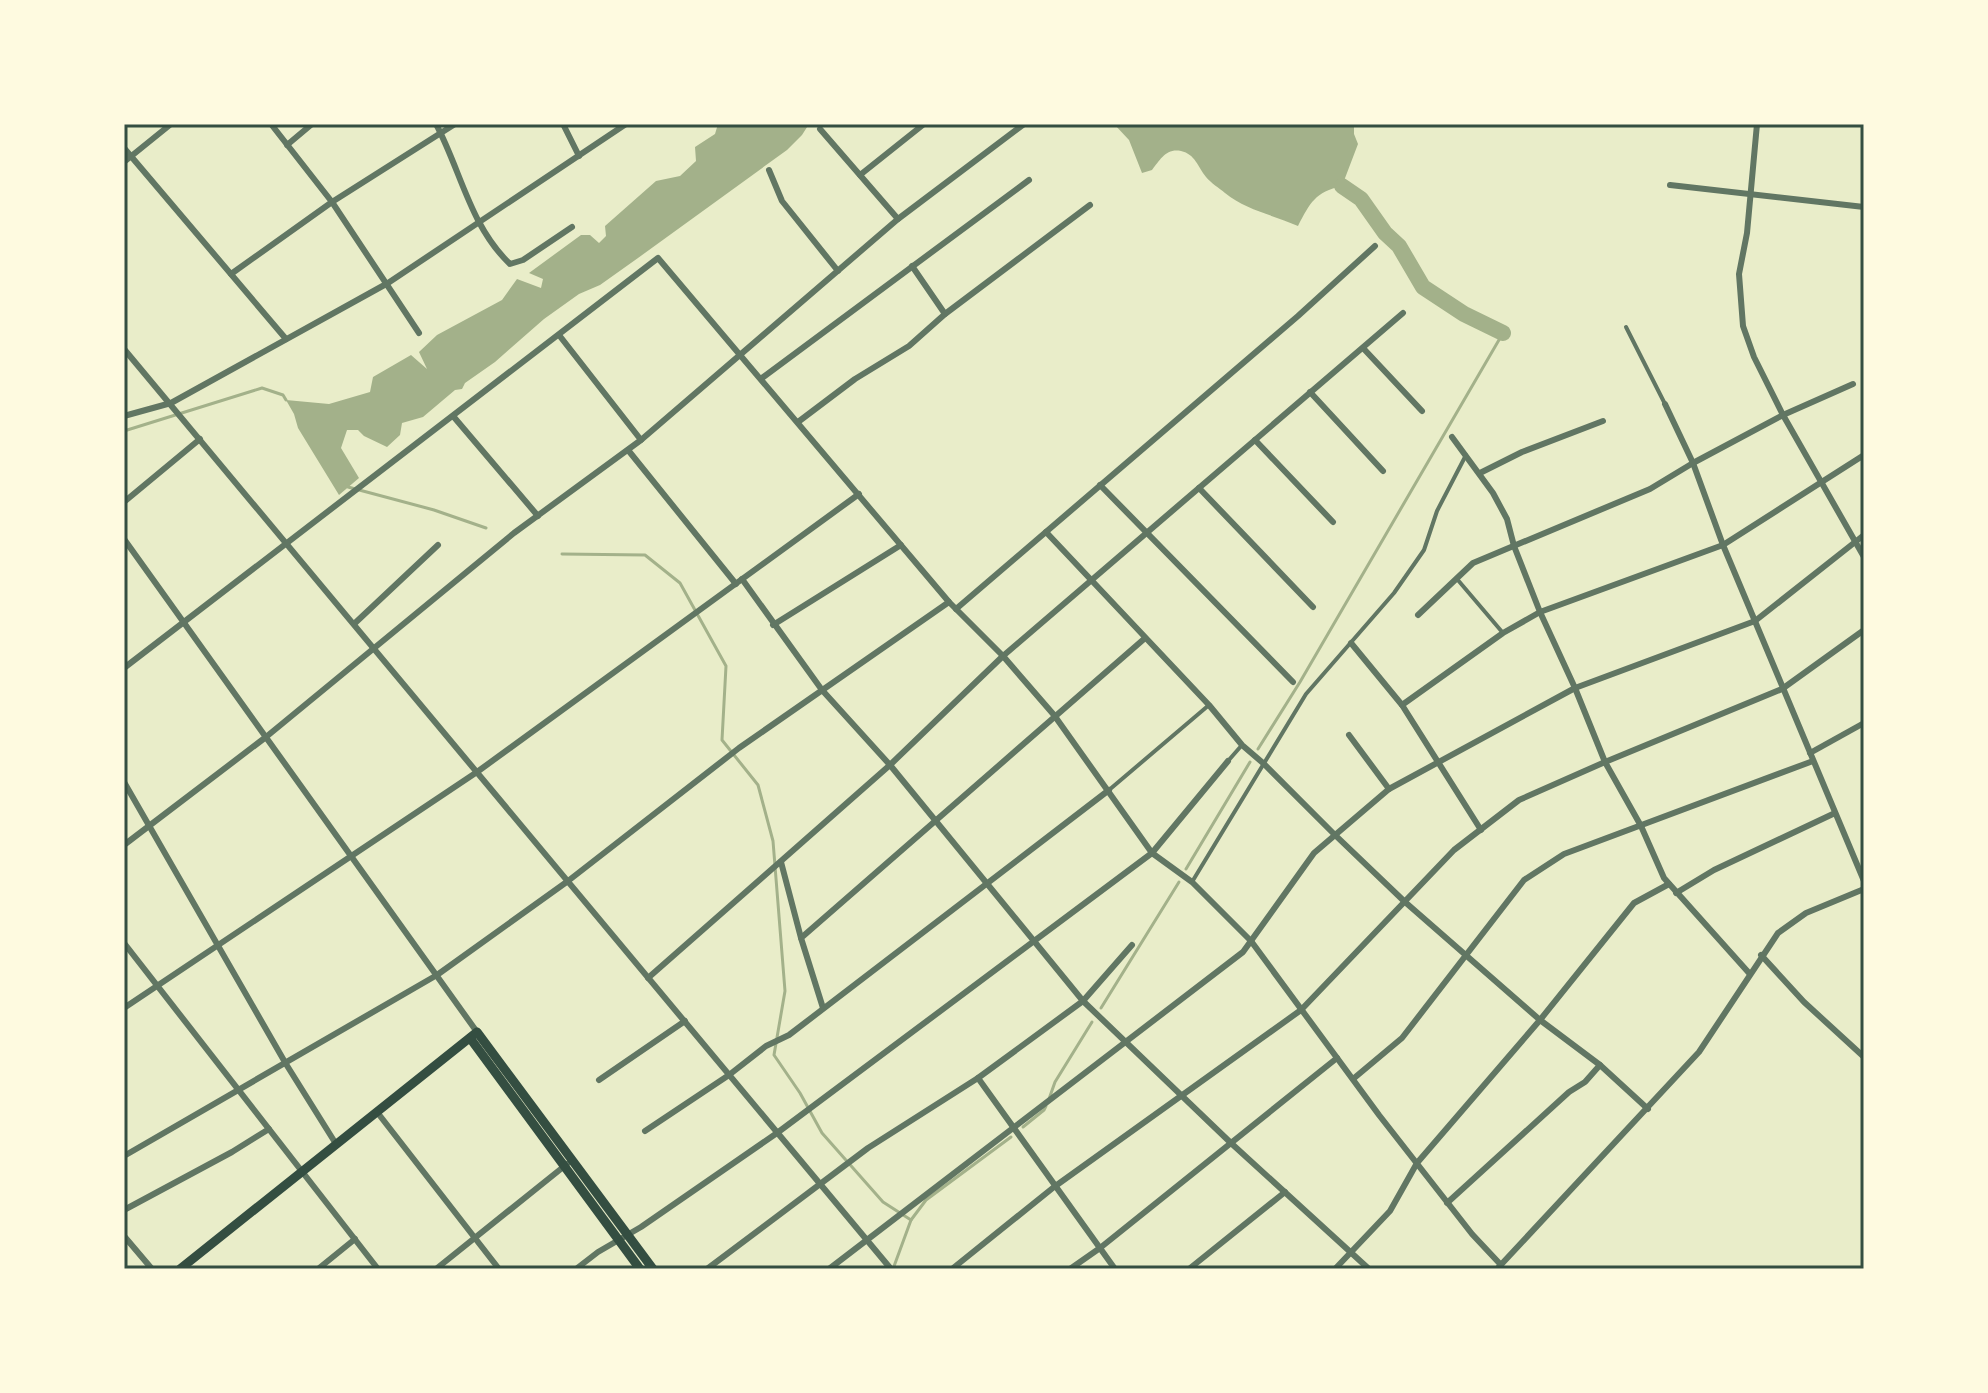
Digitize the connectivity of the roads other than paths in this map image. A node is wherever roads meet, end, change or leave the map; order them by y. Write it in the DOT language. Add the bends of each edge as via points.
graph roads {
  1 [pos="171,124"];
  2 [pos="271,124"];
  3 [pos="312,124"];
  4 [pos="436,124"];
  5 [pos="455,124"];
  6 [pos="563,124"];
  7 [pos="626,124"];
  8 [pos="924,124"];
  9 [pos="1024,124"];
  10 [pos="1757,124"];
  11 [pos="820,129"];
  12 [pos="440,132"];
  13 [pos="287,145"];
  14 [pos="124,148"];
  15 [pos="131,156"];
  16 [pos="579,156"];
  17 [pos="124,162"];
  18 [pos="769,170"];
  19 [pos="860,175"];
  20 [pos="1029,180"];
  21 [pos="1670,185"];
  22 [pos="1752,194"];
  23 [pos="332,202"];
  24 [pos="1090,205"];
  25 [pos="1864,207"];
  26 [pos="898,219"];
  27 [pos="477,221"];
  28 [pos="572,227"];
  29 [pos="1375,246"];
  30 [pos="912,266"];
  31 [pos="838,271"];
  32 [pos="231,274"];
  33 [pos="388,283"];
  34 [pos="1403,313"];
  35 [pos="945,314"];
  36 [pos="1626,327"];
  37 [pos="419,333"];
  38 [pos="559,335"];
  39 [pos="286,339"];
  40 [pos="1363,348"];
  41 [pos="124,349"];
  42 [pos="742,355"];
  43 [pos="762,378"];
  44 [pos="1853,384"];
  45 [pos="1310,392"];
  46 [pos="1665,404"];
  47 [pos="172,405"];
  48 [pos="1422,411"];
  49 [pos="1783,415"];
  50 [pos="124,416"];
  51 [pos="453,416"];
  52 [pos="1603,421"];
  53 [pos="798,422"];
  54 [pos="1452,437"];
  55 [pos="200,439"];
  56 [pos="641,440"];
  57 [pos="1255,440"];
  58 [pos="628,450"];
  59 [pos="1466,455"];
  60 [pos="1864,455"];
  61 [pos="1693,463"];
  62 [pos="1383,471"];
  63 [pos="1480,473"];
  64 [pos="1822,483"];
  65 [pos="1100,485"];
  66 [pos="1199,488"];
  67 [pos="859,494"];
  68 [pos="124,502"];
  69 [pos="538,516"];
  70 [pos="1333,522"];
  71 [pos="1046,532"];
  72 [pos="1146,533"];
  73 [pos="1864,535"];
  74 [pos="124,539"];
  75 [pos="1855,542"];
  76 [pos="286,544"];
  77 [pos="438,545"];
  78 [pos="901,545"];
  79 [pos="1723,545"];
  80 [pos="1514,546"];
  81 [pos="1864,557"];
  82 [pos="1457,579"];
  83 [pos="1090,581"];
  84 [pos="739,582"];
  85 [pos="949,602"];
  86 [pos="1313,607"];
  87 [pos="956,609"];
  88 [pos="1540,612"];
  89 [pos="1418,615"];
  90 [pos="1755,621"];
  91 [pos="183,622"];
  92 [pos="354,624"];
  93 [pos="773,625"];
  94 [pos="1864,630"];
  95 [pos="1503,633"];
  96 [pos="1144,639"];
  97 [pos="1351,643"];
  98 [pos="375,649"];
  99 [pos="1003,656"];
  100 [pos="124,668"];
  101 [pos="1293,682"];
  102 [pos="1575,688"];
  103 [pos="1782,689"];
  104 [pos="822,690"];
  105 [pos="1209,705"];
  106 [pos="1402,705"];
  107 [pos="1054,715"];
  108 [pos="1864,723"];
  109 [pos="1349,735"];
  110 [pos="266,737"];
  111 [pos="1242,745"];
  112 [pos="1810,753"];
  113 [pos="1228,761"];
  114 [pos="1437,761"];
  115 [pos="1813,761"];
  116 [pos="1605,762"];
  117 [pos="1263,763"];
  118 [pos="890,765"];
  119 [pos="477,772"];
  120 [pos="124,782"];
  121 [pos="1389,789"];
  122 [pos="1109,790"];
  123 [pos="1835,813"];
  124 [pos="935,820"];
  125 [pos="150,825"];
  126 [pos="1641,826"];
  127 [pos="1481,830"];
  128 [pos="1334,834"];
  129 [pos="124,845"];
  130 [pos="1152,853"];
  131 [pos="352,856"];
  132 [pos="780,863"];
  133 [pos="568,881"];
  134 [pos="1864,881"];
  135 [pos="987,882"];
  136 [pos="1192,882"];
  137 [pos="1669,884"];
  138 [pos="1864,889"];
  139 [pos="1676,893"];
  140 [pos="1405,902"];
  141 [pos="801,938"];
  142 [pos="1251,941"];
  143 [pos="1034,942"];
  144 [pos="124,943"];
  145 [pos="1132,945"];
  146 [pos="218,947"];
  147 [pos="1466,953"];
  148 [pos="1761,955"];
  149 [pos="1749,973"];
  150 [pos="437,975"];
  151 [pos="648,978"];
  152 [pos="159,985"];
  153 [pos="1083,1001"];
  154 [pos="124,1008"];
  155 [pos="823,1008"];
  156 [pos="1301,1010"];
  157 [pos="1540,1020"];
  158 [pos="685,1021"];
  159 [pos="474,1035"];
  160 [pos="1126,1042"];
  161 [pos="1864,1057"];
  162 [pos="1337,1058"];
  163 [pos="286,1064"];
  164 [pos="1600,1065"];
  165 [pos="729,1075"];
  166 [pos="978,1078"];
  167 [pos="1353,1079"];
  168 [pos="599,1080"];
  169 [pos="239,1088"];
  170 [pos="1180,1094"];
  171 [pos="1648,1109"];
  172 [pos="377,1112"];
  173 [pos="1013,1126"];
  174 [pos="269,1129"];
  175 [pos="645,1131"];
  176 [pos="777,1133"];
  177 [pos="336,1144"];
  178 [pos="1232,1144"];
  179 [pos="124,1156"];
  180 [pos="569,1163"];
  181 [pos="1417,1163"];
  182 [pos="302,1172"];
  183 [pos="820,1184"];
  184 [pos="1054,1187"];
  185 [pos="1285,1192"];
  186 [pos="1447,1203"];
  187 [pos="124,1210"];
  188 [pos="629,1235"];
  189 [pos="124,1236"];
  190 [pos="475,1236"];
  191 [pos="355,1239"];
  192 [pos="619,1240"];
  193 [pos="867,1241"];
  194 [pos="1100,1248"];
  195 [pos="1352,1251"];
  196 [pos="1499,1267"];
  197 [pos="890,1268"];
  198 [pos="152,1269"];
  199 [pos="180,1269"];
  200 [pos="318,1269"];
  201 [pos="378,1269"];
  202 [pos="436,1269"];
  203 [pos="499,1269"];
  204 [pos="576,1269"];
  205 [pos="640,1269"];
  206 [pos="653,1269"];
  207 [pos="707,1269"];
  208 [pos="829,1269"];
  209 [pos="952,1269"];
  210 [pos="1070,1269"];
  211 [pos="1115,1269"];
  212 [pos="1189,1269"];
  213 [pos="1335,1269"];
  214 [pos="1369,1269"];
  1 -- 15 [label="street"];
  2 -- 13 [label="street"];
  3 -- 13 [label="street"];
  4 -- 12 [label="street"];
  5 -- 12 [label="street"];
  6 -- 16 [label="street"];
  7 -- 16 [label="street"];
  8 -- 19 [label="street"];
  9 -- 26 [label="street"];
  10 -- 22 [label="street"];
  11 -- 19 [label="street"];
  12 -- 23 [label="street"];
  12 -- 27 [label="street"];
  13 -- 23 [label="street"];
  14 -- 15 [label="street"];
  15 -- 17 [label="street"];
  15 -- 32 [label="street"];
  16 -- 27 [label="street"];
  18 -- 31 [label="street" via="782,201"];
  19 -- 26 [label="street"];
  20 -- 30 [label="street"];
  21 -- 22 [label="street"];
  22 -- 25 [label="street"];
  22 -- 49 [label="street" via="1739,274 1743,326"];
  23 -- 32 [label="street"];
  23 -- 33 [label="street"];
  24 -- 35 [label="street"];
  26 -- 31 [label="street"];
  27 -- 28 [label="street" via="510,264"];
  27 -- 33 [label="street"];
  29 -- 65 [label="street"];
  30 -- 35 [label="street"];
  30 -- 43 [label="street"];
  31 -- 42 [label="street"];
  32 -- 39 [label="street"];
  33 -- 37 [label="street"];
  33 -- 39 [label="street"];
  34 -- 40 [label="street"];
  35 -- 53 [label="street" via="909,346"];
  36 -- 46 [label="street"];
  38 -- 42 [label="street" via="658,258"];
  38 -- 51 [label="street"];
  38 -- 56 [label="street"];
  39 -- 47 [label="street"];
  40 -- 45 [label="street"];
  40 -- 48 [label="street"];
  41 -- 47 [label="street"];
  42 -- 43 [label="street"];
  42 -- 56 [label="street"];
  43 -- 53 [label="street"];
  44 -- 49 [label="street"];
  45 -- 57 [label="street"];
  45 -- 62 [label="street"];
  46 -- 61 [label="street"];
  47 -- 50 [label="street"];
  47 -- 55 [label="street"];
  49 -- 61 [label="street"];
  49 -- 64 [label="street"];
  51 -- 69 [label="street"];
  51 -- 76 [label="street"];
  52 -- 63 [label="street"];
  53 -- 67 [label="street"];
  54 -- 59 [label="street"];
  55 -- 68 [label="street"];
  55 -- 76 [label="street"];
  56 -- 58 [label="street"];
  57 -- 66 [label="street"];
  57 -- 70 [label="street"];
  58 -- 69 [label="street"];
  58 -- 84 [label="street"];
  59 -- 63 [label="street"];
  59 -- 97 [label="street" via="1424,550"];
  60 -- 64 [label="street"];
  61 -- 79 [label="street"];
  61 -- 80 [label="street" via="1650,489"];
  63 -- 80 [label="street" via="1507,519"];
  64 -- 75 [label="street"];
  64 -- 79 [label="street"];
  65 -- 71 [label="street"];
  65 -- 72 [label="street"];
  66 -- 72 [label="street"];
  66 -- 86 [label="street"];
  67 -- 78 [label="street"];
  67 -- 84 [label="street"];
  69 -- 98 [label="street"];
  71 -- 83 [label="street"];
  71 -- 87 [label="street"];
  72 -- 83 [label="street"];
  72 -- 101 [label="street"];
  73 -- 75 [label="street"];
  74 -- 91 [label="street"];
  75 -- 81 [label="street"];
  75 -- 90 [label="street"];
  76 -- 91 [label="street"];
  76 -- 92 [label="street"];
  77 -- 92 [label="street"];
  78 -- 85 [label="street"];
  78 -- 93 [label="street"];
  79 -- 88 [label="street"];
  79 -- 90 [label="street"];
  80 -- 82 [label="street" via="1473,563"];
  80 -- 88 [label="street"];
  82 -- 89 [label="street"];
  82 -- 95 [label="street"];
  83 -- 96 [label="street"];
  83 -- 99 [label="street"];
  84 -- 93 [label="street"];
  84 -- 119 [label="street"];
  85 -- 87 [label="street"];
  85 -- 104 [label="street"];
  87 -- 99 [label="street"];
  88 -- 95 [label="street"];
  88 -- 102 [label="street"];
  90 -- 102 [label="street"];
  90 -- 103 [label="street"];
  91 -- 100 [label="street"];
  91 -- 110 [label="street"];
  92 -- 98 [label="street"];
  93 -- 104 [label="street"];
  94 -- 103 [label="street"];
  95 -- 106 [label="street"];
  96 -- 105 [label="street"];
  96 -- 107 [label="street"];
  97 -- 106 [label="street"];
  97 -- 117 [label="street" via="1306,694"];
  98 -- 110 [label="street"];
  98 -- 119 [label="street"];
  99 -- 107 [label="street"];
  99 -- 118 [label="street"];
  102 -- 114 [label="street"];
  102 -- 116 [label="street"];
  103 -- 112 [label="street"];
  103 -- 116 [label="street"];
  104 -- 118 [label="street"];
  104 -- 133 [label="street"];
  105 -- 111 [label="street"];
  105 -- 122 [label="street"];
  106 -- 114 [label="street"];
  107 -- 122 [label="street"];
  107 -- 124 [label="street"];
  108 -- 112 [label="street"];
  109 -- 121 [label="street"];
  110 -- 125 [label="street"];
  110 -- 131 [label="street"];
  111 -- 113 [label="street"];
  111 -- 117 [label="street"];
  112 -- 115 [label="street"];
  113 -- 130 [label="street"];
  114 -- 121 [label="street"];
  114 -- 127 [label="street"];
  115 -- 123 [label="street"];
  115 -- 126 [label="street"];
  116 -- 126 [label="street"];
  116 -- 127 [label="street" via="1519,800"];
  117 -- 128 [label="street"];
  117 -- 136 [label="street"];
  118 -- 124 [label="street"];
  118 -- 132 [label="street"];
  119 -- 131 [label="street"];
  119 -- 133 [label="street"];
  120 -- 125 [label="street"];
  121 -- 128 [label="street"];
  122 -- 130 [label="street"];
  122 -- 135 [label="street"];
  123 -- 134 [label="street"];
  123 -- 139 [label="street"];
  124 -- 135 [label="street"];
  124 -- 141 [label="street"];
  125 -- 129 [label="street"];
  125 -- 146 [label="street"];
  126 -- 137 [label="street"];
  126 -- 147 [label="street" via="1564,854 1524,880"];
  127 -- 140 [label="street" via="1454,850"];
  128 -- 140 [label="street"];
  128 -- 142 [label="street" via="1314,853"];
  130 -- 136 [label="street"];
  130 -- 143 [label="street"];
  131 -- 146 [label="street"];
  131 -- 150 [label="street"];
  132 -- 141 [label="street"];
  132 -- 151 [label="street"];
  133 -- 150 [label="street"];
  133 -- 151 [label="street"];
  135 -- 143 [label="street"];
  135 -- 155 [label="street"];
  136 -- 142 [label="street"];
  137 -- 139 [label="street"];
  137 -- 157 [label="street" via="1634,903"];
  138 -- 148 [label="street" via="1806,913 1778,933"];
  139 -- 149 [label="street"];
  140 -- 147 [label="street"];
  140 -- 156 [label="street"];
  141 -- 155 [label="street"];
  142 -- 156 [label="street"];
  142 -- 160 [label="street"];
  143 -- 153 [label="street"];
  143 -- 176 [label="street"];
  144 -- 152 [label="street"];
  145 -- 153 [label="street"];
  146 -- 152 [label="street"];
  146 -- 163 [label="street"];
  147 -- 157 [label="street"];
  147 -- 167 [label="street" via="1402,1038"];
  148 -- 149 [label="street"];
  148 -- 161 [label="street"];
  149 -- 171 [label="street" via="1710,1037"];
  150 -- 159 [label="street"];
  150 -- 163 [label="street"];
  151 -- 158 [label="street"];
  152 -- 154 [label="street"];
  152 -- 169 [label="street"];
  153 -- 160 [label="street"];
  153 -- 166 [label="street"];
  155 -- 165 [label="street"];
  156 -- 162 [label="street"];
  156 -- 170 [label="street"];
  157 -- 164 [label="street"];
  157 -- 181 [label="street"];
  158 -- 165 [label="street"];
  158 -- 168 [label="street"];
  159 -- 172 [label="main road"];
  159 -- 180 [label="main road"];
  160 -- 170 [label="street"];
  160 -- 173 [label="street"];
  162 -- 167 [label="street"];
  162 -- 178 [label="street"];
  163 -- 169 [label="street"];
  163 -- 177 [label="street"];
  164 -- 171 [label="street"];
  164 -- 186 [label="street"];
  165 -- 175 [label="street"];
  165 -- 176 [label="street"];
  166 -- 173 [label="street"];
  166 -- 183 [label="street"];
  167 -- 181 [label="street"];
  169 -- 174 [label="street"];
  169 -- 179 [label="street"];
  170 -- 178 [label="street"];
  170 -- 184 [label="street"];
  171 -- 196 [label="street"];
  172 -- 177 [label="main road"];
  172 -- 190 [label="street"];
  173 -- 184 [label="street"];
  173 -- 193 [label="street"];
  174 -- 182 [label="street"];
  174 -- 187 [label="street"];
  176 -- 183 [label="street"];
  176 -- 188 [label="street"];
  177 -- 182 [label="main road"];
  178 -- 185 [label="street"];
  178 -- 194 [label="street"];
  180 -- 188 [label="main road"];
  180 -- 190 [label="street"];
  180 -- 192 [label="main road"];
  181 -- 186 [label="street"];
  181 -- 195 [label="street" via="1390,1211"];
  182 -- 191 [label="street"];
  182 -- 199 [label="main road"];
  183 -- 193 [label="street"];
  183 -- 207 [label="street"];
  184 -- 194 [label="street"];
  184 -- 209 [label="street"];
  185 -- 195 [label="street"];
  185 -- 212 [label="street"];
  186 -- 196 [label="street"];
  188 -- 192 [label="street"];
  188 -- 206 [label="main road"];
  189 -- 198 [label="street"];
  190 -- 202 [label="street"];
  190 -- 203 [label="street"];
  191 -- 200 [label="street"];
  191 -- 201 [label="street"];
  192 -- 204 [label="street"];
  192 -- 205 [label="main road"];
  193 -- 197 [label="street"];
  193 -- 208 [label="street"];
  194 -- 210 [label="street"];
  194 -- 211 [label="street"];
  195 -- 213 [label="street"];
  195 -- 214 [label="street"];
}
